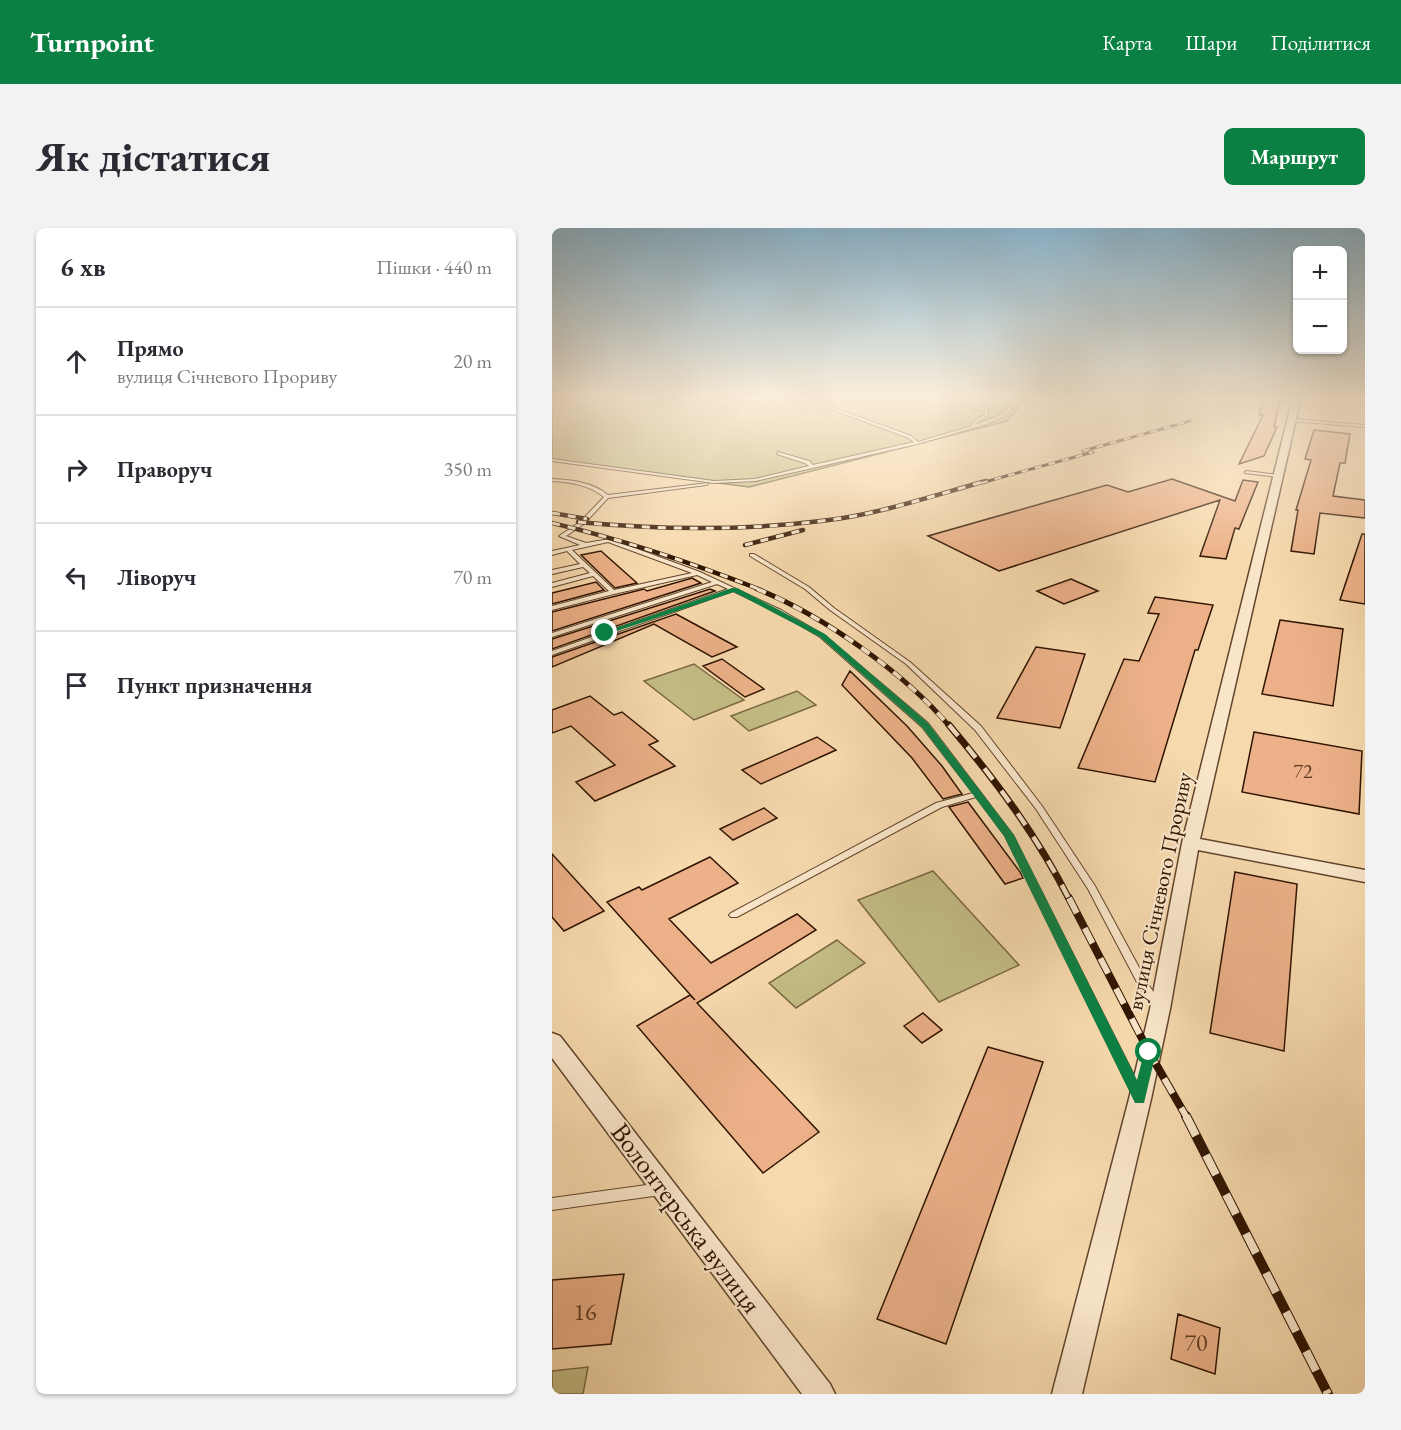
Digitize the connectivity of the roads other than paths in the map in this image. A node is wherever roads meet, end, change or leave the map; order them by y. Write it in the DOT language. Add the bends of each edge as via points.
graph roads {
  1 [pos="878,451"];
  2 [pos="1284,451"];
  3 [pos="778,453"];
  4 [pos="552,460"];
  5 [pos="811,466"];
  6 [pos="1246,472"];
  7 [pos="1278,476"];
  8 [pos="552,480"];
  9 [pos="728,482"];
  10 [pos="606,497"];
  11 [pos="586,545"];
  12 [pos="568,549"];
  13 [pos="552,552"];
  14 [pos="752,555"];
  15 [pos="583,565"];
  16 [pos="552,572"];
  17 [pos="698,573"];
  18 [pos="594,574"];
  19 [pos="718,582"];
  20 [pos="552,585"];
  21 [pos="734,590"];
  22 [pos="613,592"];
  23 [pos="552,608"];
  24 [pos="552,635"];
  25 [pos="552,653"];
  26 [pos="977,795"];
  27 [pos="1191,843"];
  28 [pos="1365,876"];
  29 [pos="734,915"];
  30 [pos="1160,1009"];
  31 [pos="552,1042"];
  32 [pos="1140,1099"];
  33 [pos="664,1189"];
  34 [pos="552,1204"];
  35 [pos="820,1394"];
  36 [pos="1067,1394"];
  1 -- 5 [label="lane"];
  2 -- 7 [label="street, вулиця Січневого Прориву"];
  3 -- 5 [label="lane"];
  4 -- 9 [label="lane"];
  5 -- 9 [label="lane" via="778,476"];
  6 -- 7 [label="lane"];
  7 -- 27 [label="street, вулиця Січневого Прориву"];
  8 -- 10 [label="lane" via="589,485"];
  9 -- 10 [label="lane"];
  10 -- 11 [label="lane" via="576,529 562,536"];
  11 -- 12 [label="lane"];
  11 -- 17 [label="lane" via="608,540"];
  12 -- 13 [label="lane"];
  12 -- 15 [label="lane"];
  14 -- 30 [label="lane" via="807,588 908,663 978,728 1039,808 1092,888"];
  15 -- 16 [label="lane"];
  15 -- 18 [label="lane"];
  17 -- 19 [label="lane"];
  17 -- 22 [label="lane"];
  18 -- 20 [label="lane"];
  18 -- 22 [label="lane"];
  19 -- 21 [label="lane"];
  19 -- 24 [label="lane"];
  21 -- 25 [label="lane"];
  21 -- 26 [label="lane" via="822,636 925,725"];
  22 -- 23 [label="lane"];
  26 -- 29 [label="lane" via="939,805"];
  26 -- 32 [label="lane" via="1009,835"];
  27 -- 28 [label="street"];
  27 -- 30 [label="street, вулиця Січневого Прориву"];
  30 -- 32 [label="street, вулиця Січневого Прориву"];
  31 -- 33 [label="street, Волонтерська вулиця"];
  32 -- 36 [label="street, вулиця Січневого Прориву"];
  33 -- 34 [label="lane"];
  33 -- 35 [label="street, Волонтерська вулиця"];
}
